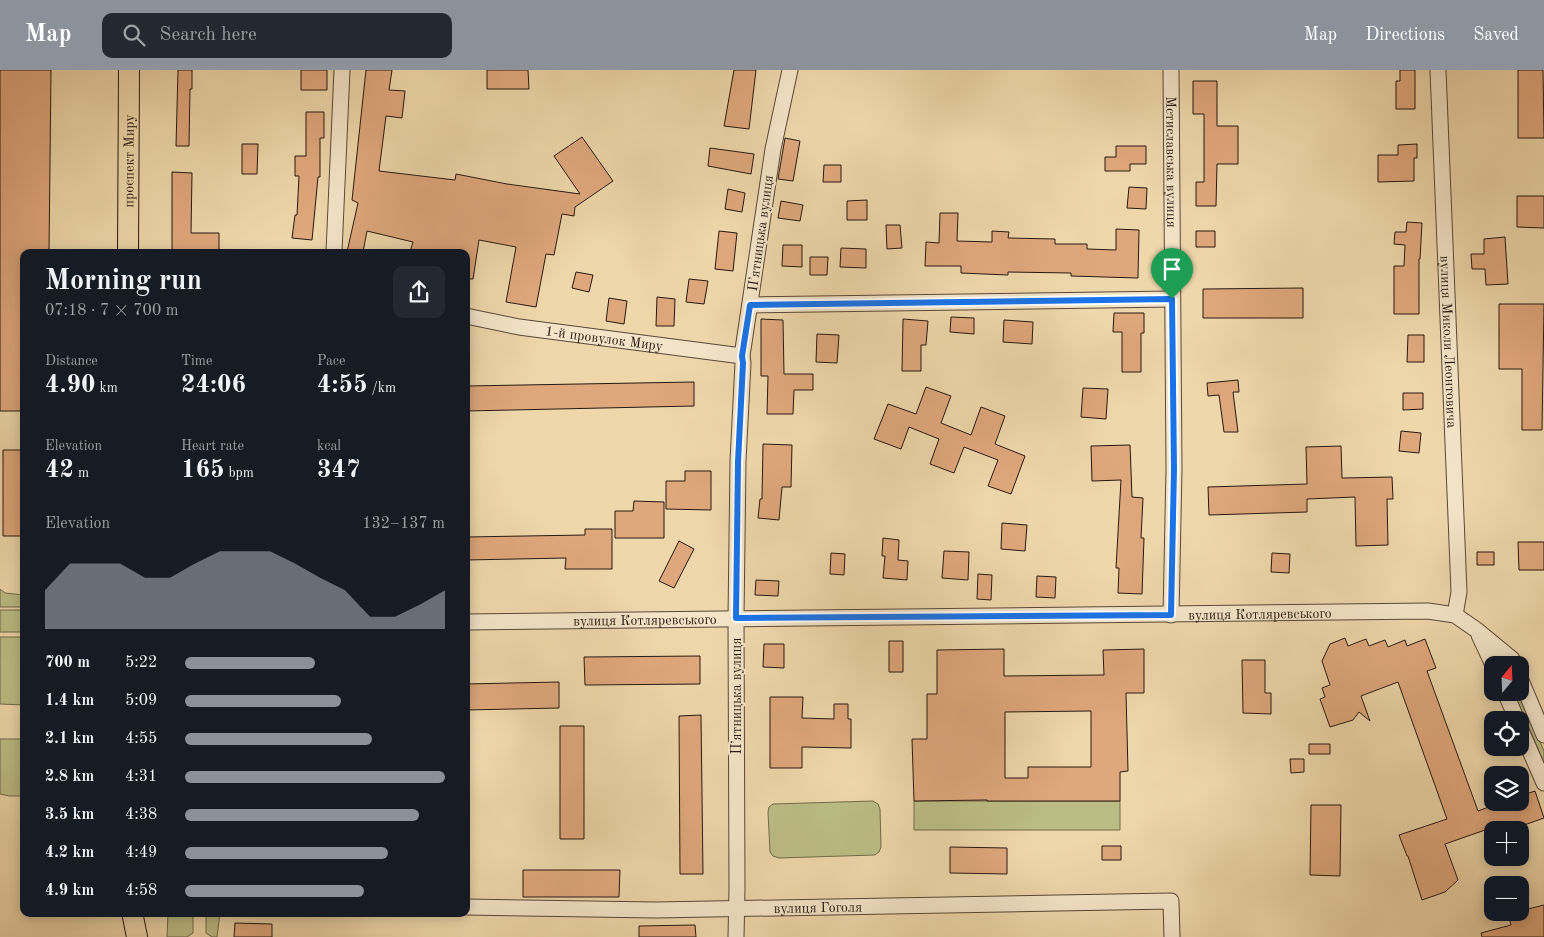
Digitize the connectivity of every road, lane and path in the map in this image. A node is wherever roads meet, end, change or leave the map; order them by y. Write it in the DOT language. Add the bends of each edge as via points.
graph roads {
  1 [pos="129,70"];
  2 [pos="342,70"];
  3 [pos="790,70"];
  4 [pos="1170,70"];
  5 [pos="1438,70"];
  6 [pos="128,249"];
  7 [pos="334,249"];
  8 [pos="1172,299"];
  9 [pos="750,305"];
  10 [pos="470,317"];
  11 [pos="742,356"];
  12 [pos="1171,615"];
  13 [pos="1455,615"];
  14 [pos="736,618"];
  15 [pos="470,622"];
  16 [pos="1478,631"];
  17 [pos="1489,656"];
  18 [pos="1508,656"];
  19 [pos="1529,699"];
  20 [pos="1544,735"];
  21 [pos="1529,749"];
  22 [pos="1544,783"];
  23 [pos="470,907"];
  24 [pos="736,907"];
  25 [pos="132,917"];
  26 [pos="133,917"];
  27 [pos="131,937"];
  28 [pos="137,937"];
  29 [pos="736,937"];
  30 [pos="1172,937"];
  1 -- 6 [label="main road, проспект Миру"];
  2 -- 7 [label="street"];
  3 -- 9 [label="street, Пʼятницька вулиця" via="773,149"];
  4 -- 8 [label="street, Мстиславська вулиця"];
  5 -- 13 [label="street, вулиця Миколи Леонтовича" via="1459,592"];
  8 -- 9 [label="street"];
  8 -- 12 [label="street, Мстиславська вулиця" via="1174,469"];
  9 -- 11 [label="street, Пʼятницька вулиця"];
  10 -- 11 [label="street, 1-й провулок Миру" via="520,327"];
  11 -- 14 [label="street, Пʼятницька вулиця"];
  12 -- 13 [label="street, вулиця Котляревського" via="1428,611"];
  12 -- 14 [label="street, вулиця Котляревського"];
  13 -- 16 [label="street, вулиця Котляревського"];
  14 -- 15 [label="street, вулиця Котляревського"];
  14 -- 24 [label="street, Пʼятницька вулиця"];
  16 -- 17 [label="street"];
  16 -- 18 [label="street, вулиця Котляревського"];
  19 -- 20 [label="street"];
  21 -- 22 [label="street"];
  23 -- 24 [label="street, вулиця Гоголя" via="656,910"];
  24 -- 29 [label="street, Пʼятницька вулиця"];
  24 -- 30 [label="street, вулиця Гоголя" via="1171,901"];
  25 -- 27 [label="main road"];
  26 -- 28 [label="main road"];
}
